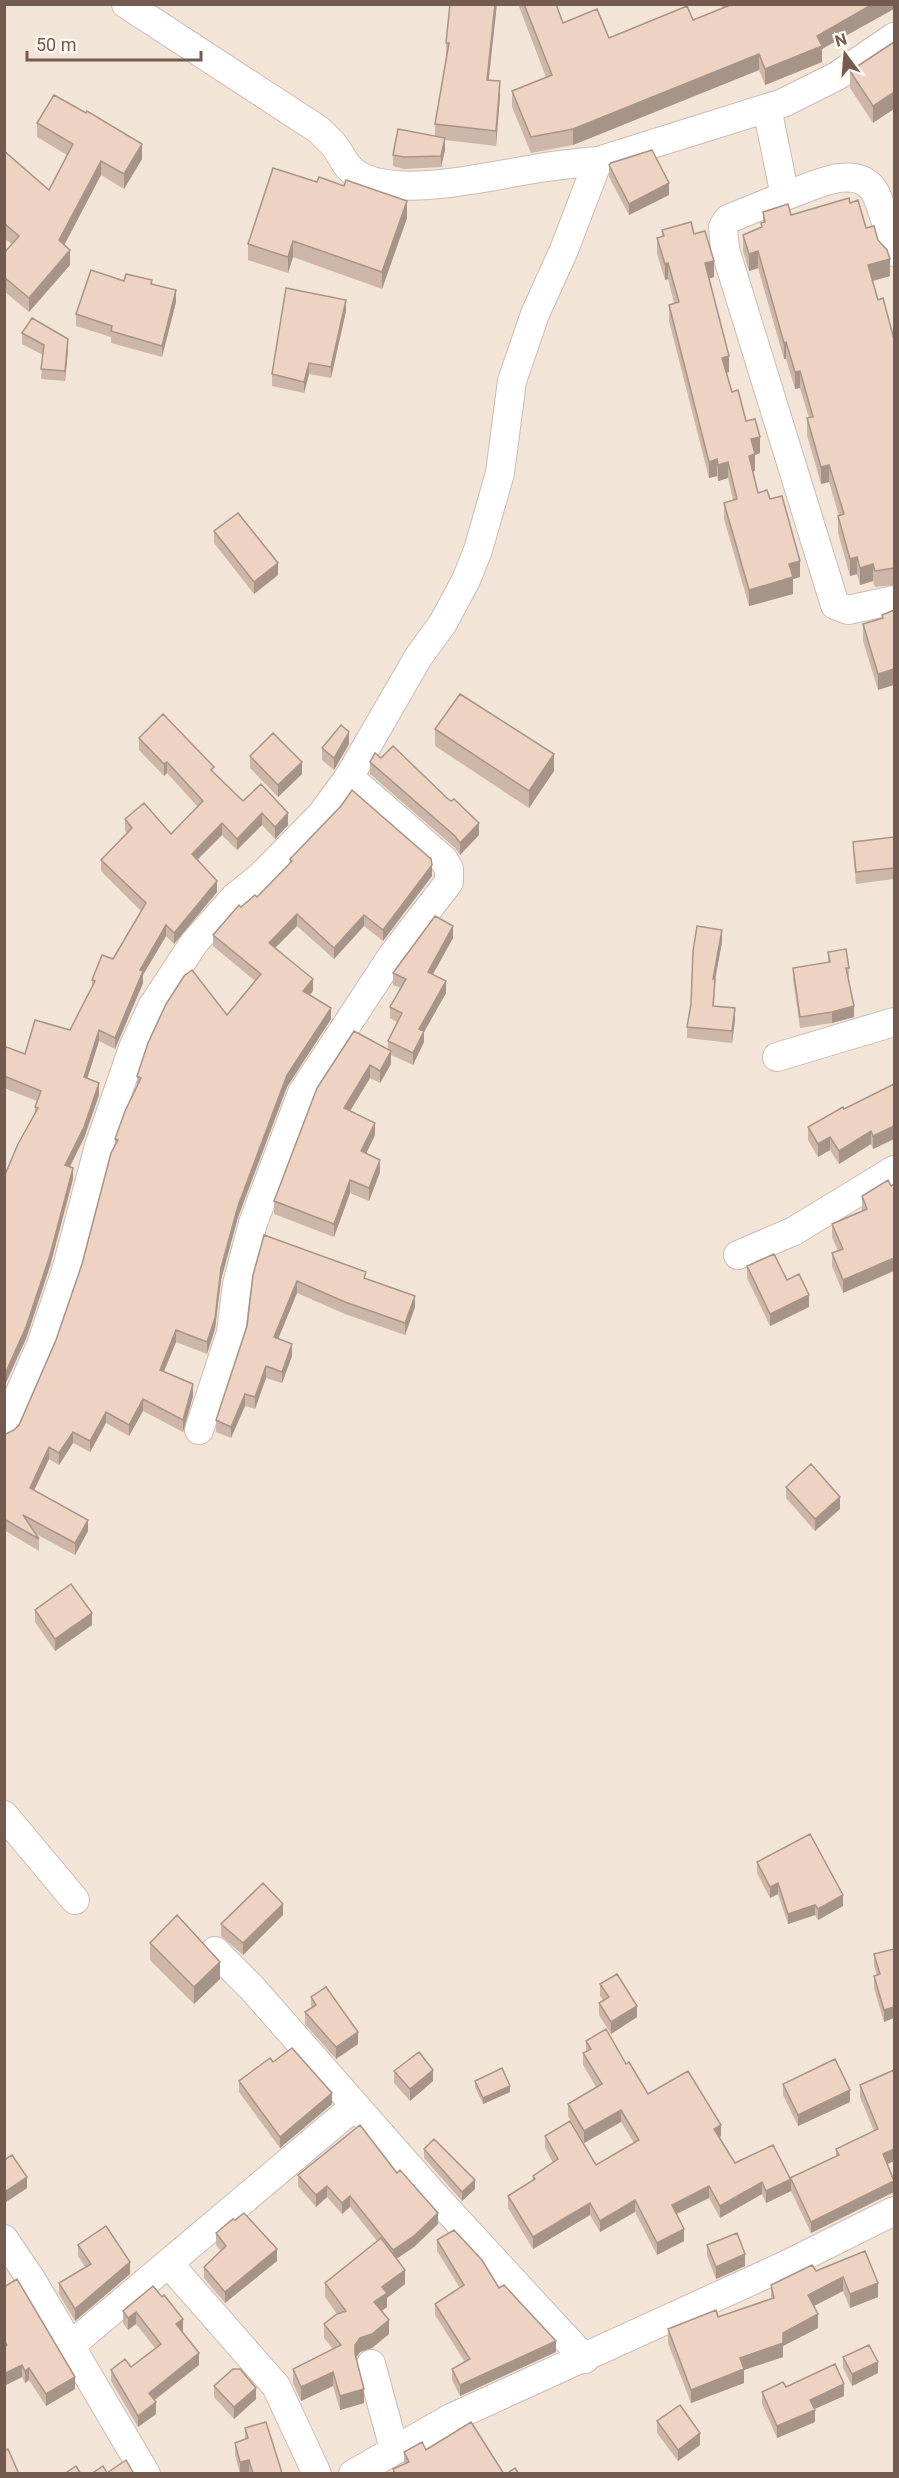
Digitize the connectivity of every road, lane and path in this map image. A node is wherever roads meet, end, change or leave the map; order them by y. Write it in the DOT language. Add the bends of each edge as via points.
graph roads {
  1 [pos="126,4"];
  2 [pos="894,38"];
  3 [pos="767,108"];
  4 [pos="598,161"];
  5 [pos="785,196"];
  6 [pos="894,252"];
  7 [pos="894,600"];
  8 [pos="349,777"];
  9 [pos="894,1022"];
  10 [pos="777,1057"];
  11 [pos="894,1170"];
  12 [pos="738,1256"];
  13 [pos="4,1429"];
  14 [pos="199,1430"];
  15 [pos="4,1815"];
  16 [pos="75,1900"];
  17 [pos="215,1951"];
  18 [pos="355,2106"];
  19 [pos="894,2211"];
  20 [pos="4,2239"];
  21 [pos="169,2264"];
  22 [pos="70,2346"];
  23 [pos="585,2359"];
  24 [pos="371,2364"];
  25 [pos="394,2449"];
  26 [pos="146,2474"];
  27 [pos="318,2474"];
  28 [pos="353,2474"];
  1 -- 4 [label="street" via="319,130 346,166 366,180 383,185 419,185"];
  2 -- 3 [label="street" via="837,76"];
  3 -- 4 [label="street"];
  3 -- 5 [label="street"];
  4 -- 8 [label="street" via="512,381 500,473 474,560 443,623 419,656"];
  5 -- 6 [label="street" via="841,178 862,179 874,190"];
  5 -- 7 [label="street" via="728,219 723,227 725,249 835,605 848,610"];
  8 -- 13 [label="street" via="321,815 235,897 194,943 152,1007 99,1146 41,1345"];
  8 -- 14 [label="street" via="444,860 449,882 392,956 302,1093 253,1222 237,1284 231,1333"];
  9 -- 10 [label="street"];
  11 -- 12 [label="street" via="794,1231"];
  15 -- 16 [label="street"];
  17 -- 18 [label="street"];
  18 -- 21 [label="street"];
  18 -- 23 [label="street"];
  19 -- 23 [label="street"];
  20 -- 22 [label="street"];
  21 -- 22 [label="street"];
  21 -- 27 [label="street" via="276,2386"];
  22 -- 26 [label="street"];
  23 -- 25 [label="street" via="451,2418"];
  24 -- 25 [label="street"];
  25 -- 28 [label="street"];
}
